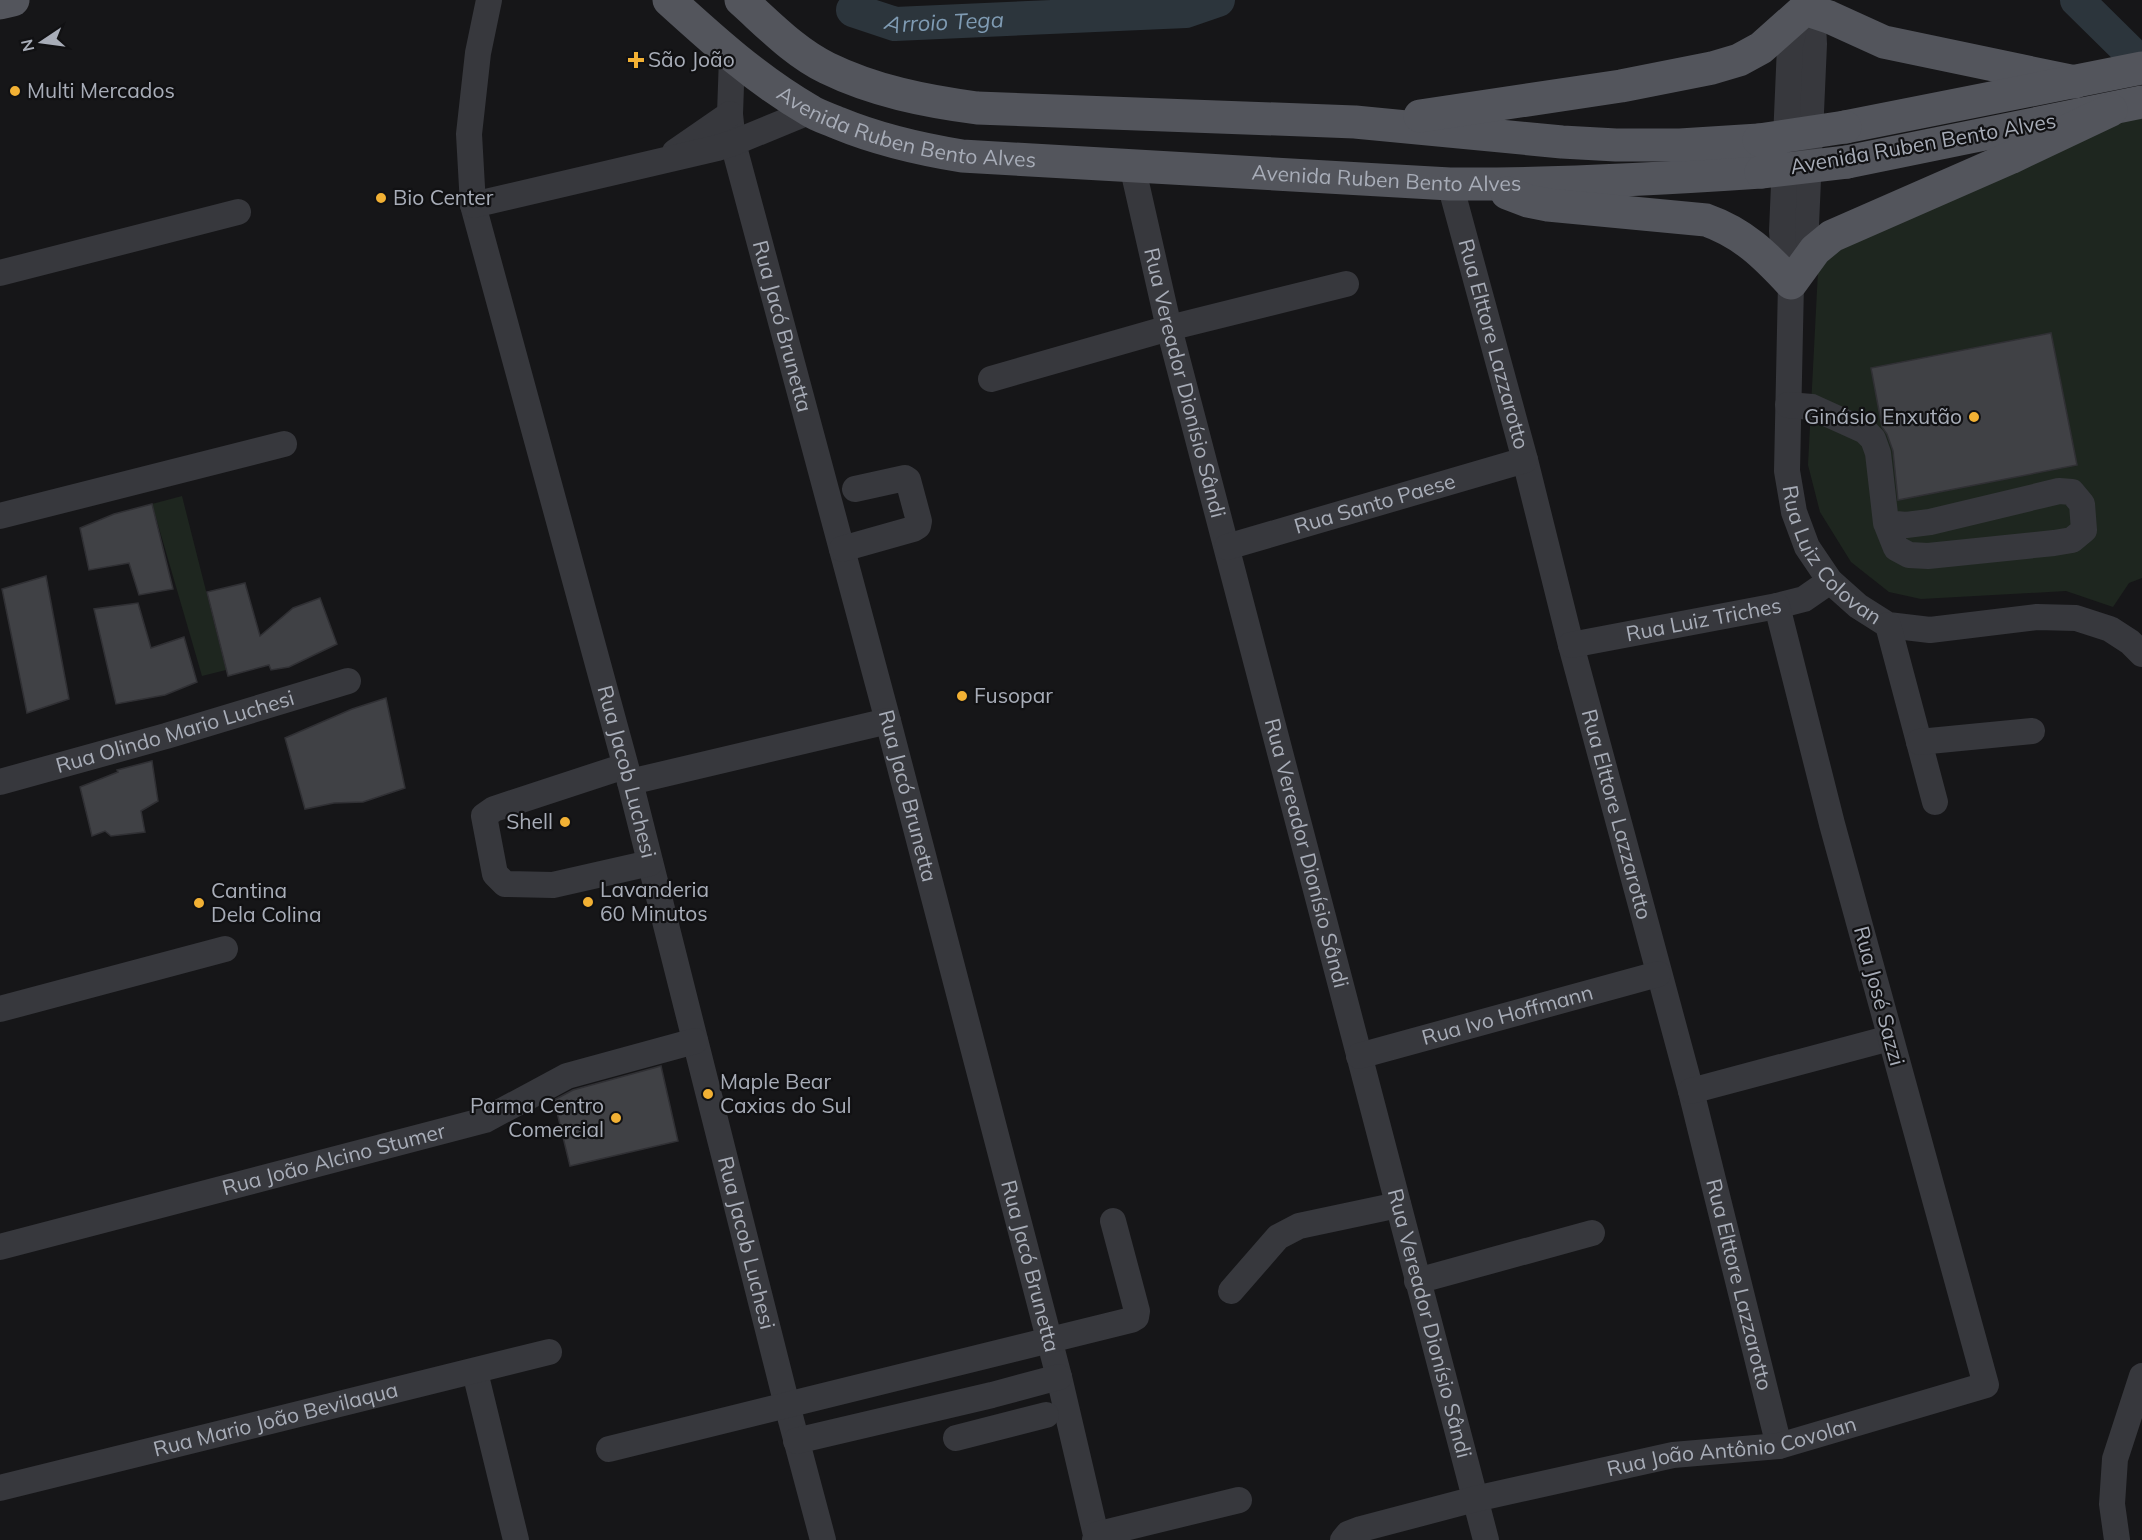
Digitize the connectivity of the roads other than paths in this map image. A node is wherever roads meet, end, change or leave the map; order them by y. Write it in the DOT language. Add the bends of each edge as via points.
graph roads {
  1 [pos="13,0"];
  2 [pos="489,0"];
  3 [pos="669,0"];
  4 [pos="741,0"];
  5 [pos="0,3"];
  6 [pos="1805,5"];
  7 [pos="732,57"];
  8 [pos="2142,68"];
  9 [pos="2084,80"];
  10 [pos="2128,106"];
  11 [pos="811,111"];
  12 [pos="730,114"];
  13 [pos="1355,122"];
  14 [pos="733,144"];
  15 [pos="662,161"];
  16 [pos="1132,165"];
  17 [pos="1450,184"];
  18 [pos="1486,185"];
  19 [pos="473,205"];
  20 [pos="238,212"];
  21 [pos="0,273"];
  22 [pos="1346,284"];
  23 [pos="1791,284"];
  24 [pos="1169,328"];
  25 [pos="991,379"];
  26 [pos="1788,405"];
  27 [pos="284,444"];
  28 [pos="1524,460"];
  29 [pos="855,489"];
  30 [pos="0,516"];
  31 [pos="1886,523"];
  32 [pos="1227,547"];
  33 [pos="842,549"];
  34 [pos="1830,581"];
  35 [pos="1777,606"];
  36 [pos="1888,625"];
  37 [pos="1572,645"];
  38 [pos="2142,654"];
  39 [pos="348,681"];
  40 [pos="888,721"];
  41 [pos="2032,730"];
  42 [pos="1919,742"];
  43 [pos="628,774"];
  44 [pos="0,782"];
  45 [pos="1935,802"];
  46 [pos="650,863"];
  47 [pos="225,949"];
  48 [pos="1658,974"];
  49 [pos="0,1009"];
  50 [pos="1890,1038"];
  51 [pos="695,1041"];
  52 [pos="1359,1056"];
  53 [pos="1690,1091"];
  54 [pos="1398,1205"];
  55 [pos="1113,1221"];
  56 [pos="1592,1233"];
  57 [pos="0,1247"];
  58 [pos="1417,1281"];
  59 [pos="1231,1291"];
  60 [pos="1050,1341"];
  61 [pos="549,1352"];
  62 [pos="475,1372"];
  63 [pos="2142,1376"];
  64 [pos="1059,1377"];
  65 [pos="1986,1385"];
  66 [pos="992,1395"];
  67 [pos="787,1405"];
  68 [pos="1046,1415"];
  69 [pos="999,1428"];
  70 [pos="956,1438"];
  71 [pos="796,1441"];
  72 [pos="1779,1446"];
  73 [pos="609,1449"];
  74 [pos="0,1488"];
  75 [pos="1475,1499"];
  76 [pos="1239,1500"];
  77 [pos="1096,1538"];
  78 [pos="516,1540"];
  79 [pos="823,1540"];
  80 [pos="1343,1540"];
  81 [pos="1486,1540"];
  82 [pos="2117,1540"];
  1 -- 5 [label="main road"];
  2 -- 19 [label="street, Rua Jacob Luchesi" via="478,53 470,134"];
  3 -- 7 [label="main road, Avenida Ruben Bento Alves"];
  4 -- 7 [label="main road"];
  4 -- 13 [label="main road, Avenida Ruben Bento Alves" via="790,43 826,67 893,93 929,101 977,108"];
  6 -- 9 [label="main road" via="1884,42"];
  6 -- 13 [label="main road" via="1761,48 1712,68 1402,119"];
  6 -- 23 [label="street, Rua Luiz Colovan" via="1794,28 1789,58 1782,231"];
  7 -- 11 [label="main road, Avenida Ruben Bento Alves"];
  7 -- 12 [label="street, Rua Jacó Brunetta"];
  8 -- 9 [label="main road, Avenida Ruben Bento Alves"];
  9 -- 13 [label="main road, Avenida Ruben Bento Alves, bridge" via="1845,127 1759,140 1680,145 1584,144"];
  10 -- 18 [label="main road, Avenida Ruben Bento Alves, bridge" via="1847,162 1685,177"];
  10 -- 23 [label="main road" via="1832,236 1815,250"];
  11 -- 14 [label="street"];
  11 -- 16 [label="main road, Avenida Ruben Bento Alves" via="895,144 929,151"];
  12 -- 14 [label="street, Rua Jacó Brunetta"];
  12 -- 15 [label="street"];
  14 -- 15 [label="street"];
  14 -- 33 [label="street, Rua Jacó Brunetta"];
  15 -- 19 [label="street"];
  16 -- 17 [label="main road, Avenida Ruben Bento Alves"];
  16 -- 24 [label="street, Rua Vereador Dionísio Sândi"];
  17 -- 18 [label="main road, Avenida Ruben Bento Alves"];
  17 -- 28 [label="street, Rua Elttore Lazzarotto"];
  18 -- 23 [label="main road" via="1548,205 1706,220 1727,227 1763,253"];
  19 -- 43 [label="street, Rua Jacob Luchesi"];
  20 -- 21 [label="street"];
  22 -- 24 [label="street"];
  23 -- 26 [label="street, Rua Luiz Colovan"];
  24 -- 25 [label="street"];
  24 -- 32 [label="street, Rua Vereador Dionísio Sândi"];
  26 -- 31 [label="street" via="1812,407 1865,431 1873,439"];
  26 -- 34 [label="street, Rua Luiz Colovan" via="1787,471 1794,512 1807,547"];
  27 -- 30 [label="street"];
  28 -- 32 [label="street, Rua Santo Paese"];
  28 -- 37 [label="street, Rua Elttore Lazzarotto"];
  29 -- 33 [label="street" via="905,478 918,526"];
  31 -- 31 [label="street" via="1930,522 2059,491 2072,492 2082,504 2084,530 2072,540 2054,543 1909,555 1896,548"];
  32 -- 52 [label="street, Rua Vereador Dionísio Sândi"];
  33 -- 40 [label="street, Rua Jacó Brunetta"];
  34 -- 35 [label="street, Rua Luiz Triches" via="1804,599"];
  34 -- 36 [label="street, Rua Luiz Colovan"];
  35 -- 37 [label="street, Rua Luiz Triches"];
  35 -- 50 [label="street, Rua José Sazzi"];
  36 -- 38 [label="street, Rua Luiz Colovan" via="1930,630 2037,617 2076,618 2110,629"];
  36 -- 42 [label="street"];
  37 -- 48 [label="street, Rua Elttore Lazzarotto"];
  39 -- 44 [label="street, Rua Olindo Mario Luchesi"];
  40 -- 43 [label="street"];
  40 -- 60 [label="street, Rua Jacó Brunetta"];
  41 -- 42 [label="street"];
  42 -- 45 [label="street"];
  43 -- 46 [label="street, Rua Jacob Luchesi"];
  43 -- 46 [label="street" via="494,809 484,816 495,874 505,884 553,885"];
  46 -- 51 [label="street, Rua Jacob Luchesi"];
  47 -- 49 [label="street"];
  48 -- 52 [label="street, Rua Ivo Hoffmann"];
  48 -- 53 [label="street, Rua Elttore Lazzarotto"];
  50 -- 53 [label="street"];
  50 -- 65 [label="street, Rua José Sazzi"];
  51 -- 57 [label="street, Rua João Alcino Stumer" via="567,1076 485,1120"];
  51 -- 67 [label="street, Rua Jacob Luchesi"];
  52 -- 54 [label="street, Rua Vereador Dionísio Sândi"];
  53 -- 72 [label="street, Rua Elttore Lazzarotto"];
  54 -- 58 [label="street, Rua Vereador Dionísio Sândi"];
  54 -- 59 [label="street" via="1299,1226 1278,1237"];
  55 -- 60 [label="street" via="1136,1317"];
  56 -- 58 [label="street"];
  58 -- 75 [label="street, Rua Vereador Dionísio Sândi"];
  60 -- 64 [label="street, Rua Jacó Brunetta"];
  60 -- 67 [label="street"];
  61 -- 62 [label="street, Rua Mario João Bevilaqua"];
  62 -- 74 [label="street, Rua Mario João Bevilaqua"];
  62 -- 78 [label="street"];
  63 -- 82 [label="street" via="2115,1460 2112,1504"];
  64 -- 66 [label="street"];
  64 -- 77 [label="street, Rua Jacó Brunetta"];
  65 -- 72 [label="street, Rua João Antônio Covolan"];
  66 -- 69 [label="street"];
  66 -- 71 [label="street"];
  67 -- 71 [label="street, Rua Jacob Luchesi"];
  67 -- 73 [label="street"];
  68 -- 69 [label="street"];
  69 -- 70 [label="street"];
  71 -- 79 [label="street, Rua Jacob Luchesi"];
  72 -- 75 [label="street, Rua João Antônio Covolan" via="1673,1455"];
  75 -- 80 [label="street, Rua João Antônio Covolan" via="1361,1528"];
  75 -- 81 [label="street, Rua Vereador Dionísio Sândi"];
  76 -- 77 [label="street"];
}
